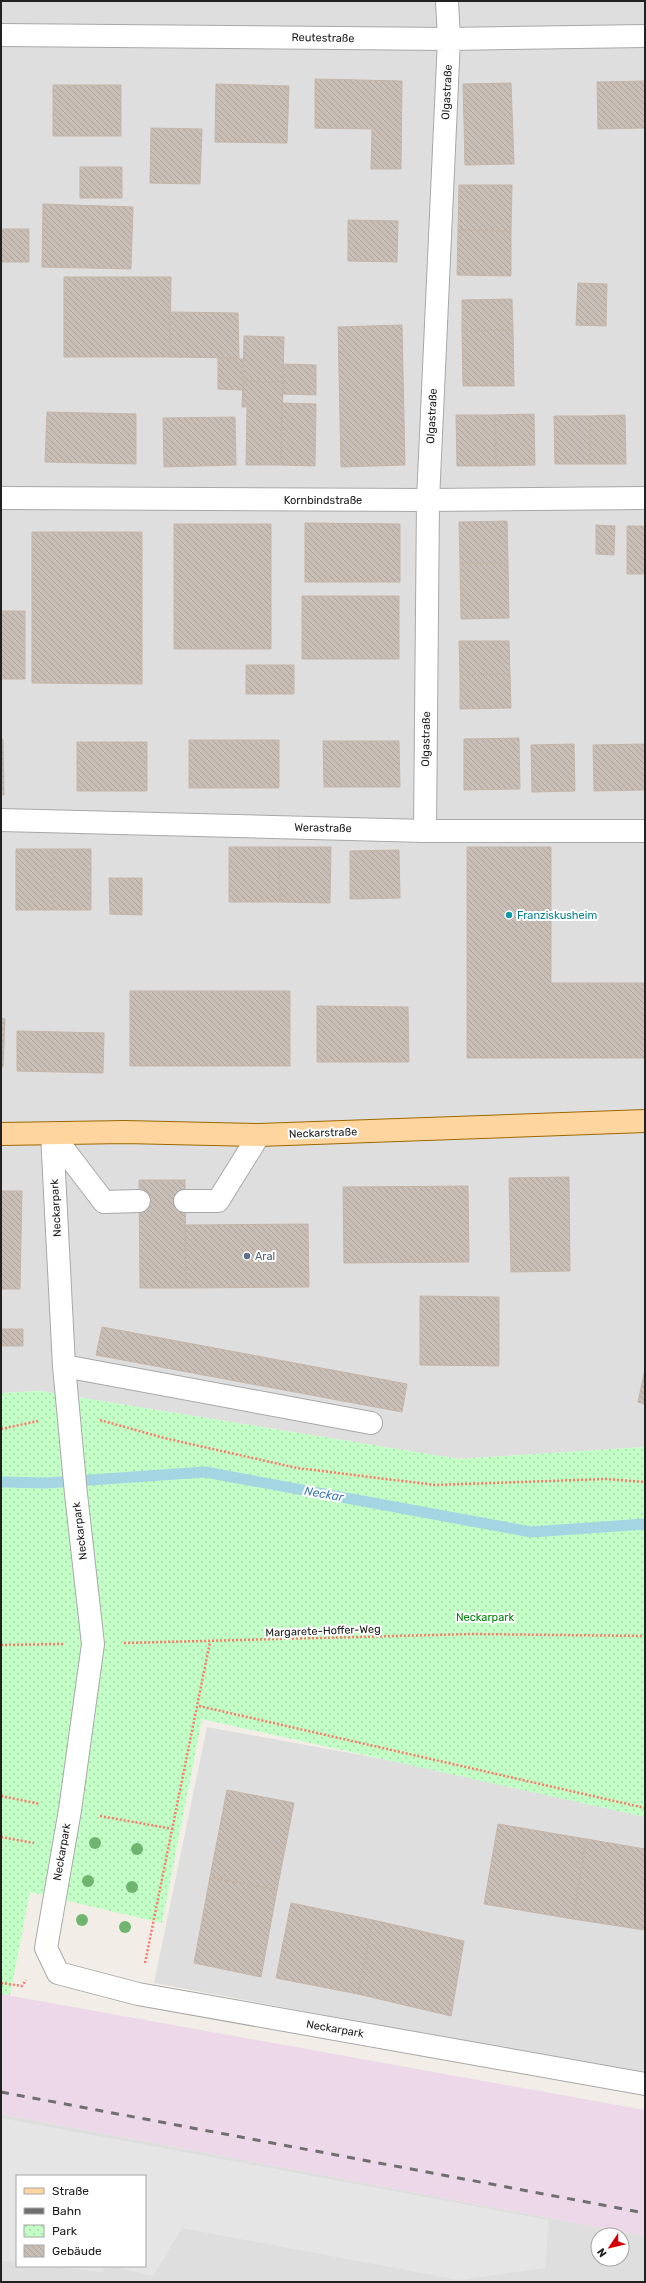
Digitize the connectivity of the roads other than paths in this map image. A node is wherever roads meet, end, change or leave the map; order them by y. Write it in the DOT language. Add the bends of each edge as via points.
graph roads {
  1 [pos="447,1"];
  2 [pos="1,35"];
  3 [pos="645,36"];
  4 [pos="449,39"];
  5 [pos="1,498"];
  6 [pos="645,498"];
  7 [pos="428,500"];
  8 [pos="1,820"];
  9 [pos="425,830"];
  10 [pos="645,831"];
  11 [pos="645,1121"];
  12 [pos="1,1134"];
  13 [pos="52,1134"];
  14 [pos="259,1135"];
  15 [pos="185,1201"];
  16 [pos="139,1202"];
  17 [pos="64,1366"];
  18 [pos="371,1423"];
  19 [pos="645,2084"];
  1 -- 4 [label="street, Olgastraße"];
  2 -- 4 [label="street, Reutestraße"];
  3 -- 4 [label="street, Reutestraße"];
  4 -- 7 [label="street, Olgastraße"];
  5 -- 7 [label="street, Kornbindstraße"];
  6 -- 7 [label="street, Kornbindstraße"];
  7 -- 9 [label="street, Olgastraße"];
  8 -- 9 [label="street, Werastraße"];
  9 -- 10 [label="street, Werastraße"];
  11 -- 14 [label="main road, Neckarstraße"];
  12 -- 13 [label="main road, Neckarstraße"];
  13 -- 14 [label="main road, Neckarstraße" via="125,1132"];
  13 -- 16 [label="street" via="104,1202"];
  13 -- 17 [label="street, Neckarpark"];
  14 -- 15 [label="street" via="218,1201"];
  17 -- 18 [label="street"];
  17 -- 19 [label="street, Neckarpark" via="93,1644 70,1810 46,1948 58,1973 138,1994"];
}
